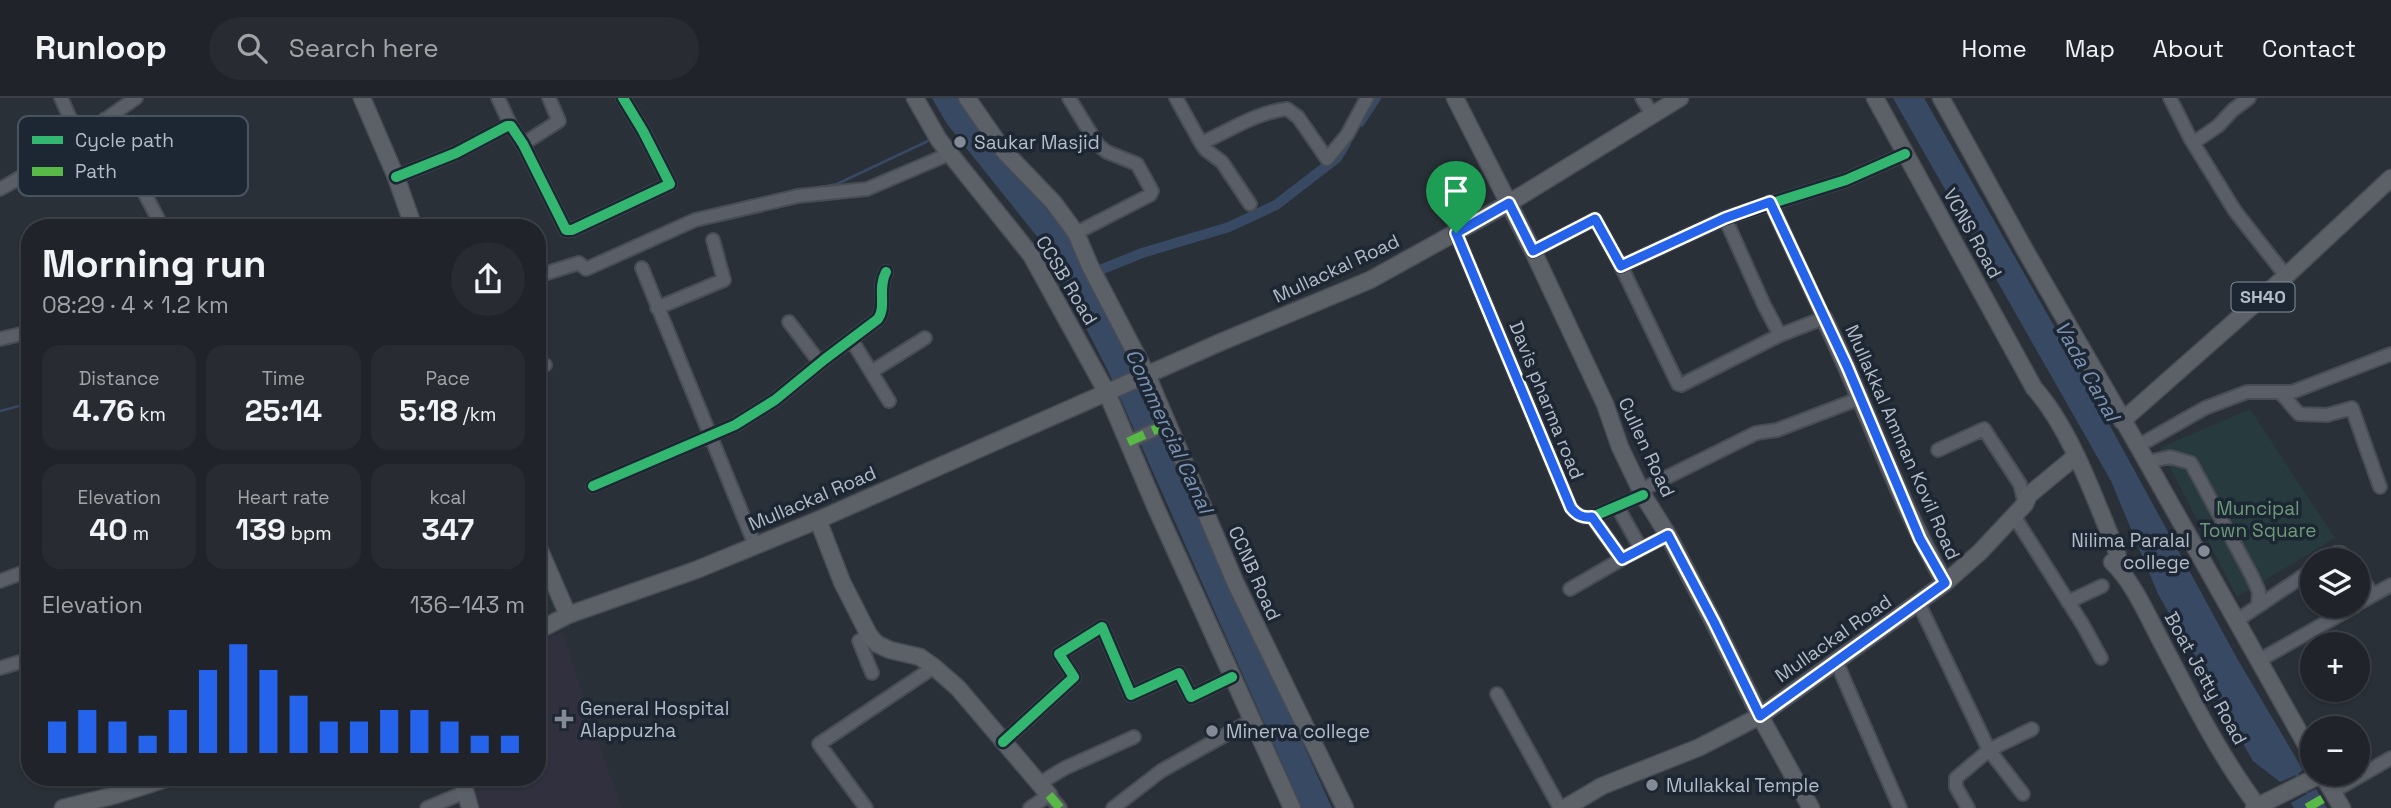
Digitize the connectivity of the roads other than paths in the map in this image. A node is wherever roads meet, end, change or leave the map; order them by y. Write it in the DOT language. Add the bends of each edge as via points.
graph roads {
  1 [pos="61,98"];
  2 [pos="136,98"];
  3 [pos="362,98"];
  4 [pos="498,98"];
  5 [pos="548,98"];
  6 [pos="623,98"];
  7 [pos="915,98"];
  8 [pos="967,98"];
  9 [pos="1069,98"];
  10 [pos="1176,98"];
  11 [pos="1367,98"];
  12 [pos="1455,98"];
  13 [pos="1642,98"];
  14 [pos="1680,98"];
  15 [pos="1875,98"];
  16 [pos="1941,98"];
  17 [pos="2170,98"];
  18 [pos="2249,98"];
  19 [pos="1652,114"];
  20 [pos="69,116"];
  21 [pos="109,116"];
  22 [pos="511,126"];
  23 [pos="1201,143"];
  24 [pos="2193,143"];
  25 [pos="523,144"];
  26 [pos="949,153"];
  27 [pos="1905,154"];
  28 [pos="396,177"];
  29 [pos="18,178"];
  30 [pos="2391,178"];
  31 [pos="0,189"];
  32 [pos="146,196"];
  33 [pos="1770,202"];
  34 [pos="1509,203"];
  35 [pos="1250,204"];
  36 [pos="1725,218"];
  37 [pos="158,219"];
  38 [pos="411,219"];
  39 [pos="1076,233"];
  40 [pos="1456,233"];
  41 [pos="713,240"];
  42 [pos="1533,251"];
  43 [pos="1621,266"];
  44 [pos="642,268"];
  45 [pos="886,272"];
  46 [pos="546,274"];
  47 [pos="2286,276"];
  48 [pos="657,309"];
  49 [pos="1824,318"];
  50 [pos="789,322"];
  51 [pos="21,333"];
  52 [pos="1,335"];
  53 [pos="1780,335"];
  54 [pos="925,338"];
  55 [pos="851,339"];
  56 [pos="2390,356"];
  57 [pos="820,363"];
  58 [pos="871,372"];
  59 [pos="1145,375"];
  60 [pos="1109,392"];
  61 [pos="2280,392"];
  62 [pos="1861,398"];
  63 [pos="889,401"];
  64 [pos="2122,421"];
  65 [pos="1165,425"];
  66 [pos="710,435"];
  67 [pos="1132,440"];
  68 [pos="2138,446"];
  69 [pos="1938,450"];
  70 [pos="2147,461"];
  71 [pos="2074,464"];
  72 [pos="593,486"];
  73 [pos="2380,487"];
  74 [pos="1642,493"];
  75 [pos="1617,506"];
  76 [pos="2020,510"];
  77 [pos="1592,517"];
  78 [pos="818,520"];
  79 [pos="1668,535"];
  80 [pos="755,545"];
  81 [pos="1641,549"];
  82 [pos="1622,559"];
  83 [pos="546,565"];
  84 [pos="21,573"];
  85 [pos="2300,578"];
  86 [pos="0,581"];
  87 [pos="1945,583"];
  88 [pos="2391,585"];
  89 [pos="2102,586"];
  90 [pos="1570,589"];
  91 [pos="2370,590"];
  92 [pos="2373,595"];
  93 [pos="2370,597"];
  94 [pos="2068,602"];
  95 [pos="1919,604"];
  96 [pos="2258,605"];
  97 [pos="568,615"];
  98 [pos="2333,618"];
  99 [pos="2236,621"];
  100 [pos="546,626"];
  101 [pos="869,635"];
  102 [pos="2101,658"];
  103 [pos="1836,661"];
  104 [pos="2258,661"];
  105 [pos="21,662"];
  106 [pos="934,667"];
  107 [pos="0,668"];
  108 [pos="872,673"];
  109 [pos="1232,677"];
  110 [pos="1497,694"];
  111 [pos="1760,716"];
  112 [pos="1252,720"];
  113 [pos="2032,729"];
  114 [pos="2300,734"];
  115 [pos="1134,737"];
  116 [pos="1003,742"];
  117 [pos="1989,750"];
  118 [pos="2391,758"];
  119 [pos="2300,785"];
  120 [pos="144,786"];
  121 [pos="2329,786"];
  122 [pos="465,792"];
  123 [pos="2332,792"];
  124 [pos="2023,793"];
  125 [pos="1050,795"];
  126 [pos="2257,807"];
  127 [pos="63,808"];
  128 [pos="427,808"];
  129 [pos="866,808"];
  130 [pos="1030,808"];
  131 [pos="1113,808"];
  132 [pos="1292,808"];
  133 [pos="1345,808"];
  134 [pos="1562,808"];
  135 [pos="1811,808"];
  136 [pos="1900,808"];
  137 [pos="1968,808"];
  138 [pos="2342,808"];
  1 -- 20 [label="street"];
  2 -- 21 [label="street"];
  3 -- 28 [label="main road"];
  4 -- 22 [label="street"];
  5 -- 25 [label="street" via="559,121"];
  6 -- 25 [label="street" via="670,184 583,226 566,230"];
  7 -- 26 [label="main road, CCSB Road"];
  8 -- 39 [label="main road, CCNB Road" via="1003,150"];
  9 -- 39 [label="street" via="1098,145 1138,164 1152,193"];
  10 -- 23 [label="street"];
  11 -- 23 [label="street" via="1347,135 1327,159 1298,117 1287,109 1273,110"];
  12 -- 34 [label="main road, Cullen Road"];
  13 -- 19 [label="street"];
  14 -- 19 [label="main road, Mullackal Road"];
  15 -- 27 [label="main road, VCNS Road"];
  16 -- 64 [label="main road"];
  17 -- 24 [label="street"];
  18 -- 24 [label="street"];
  19 -- 34 [label="main road, Mullackal Road"];
  22 -- 25 [label="street"];
  22 -- 28 [label="street"];
  23 -- 35 [label="street" via="1222,162"];
  24 -- 47 [label="street" via="2235,211"];
  26 -- 46 [label="street" via="867,189 798,196 695,220 582,266"];
  26 -- 60 [label="main road, CCSB Road" via="1031,256"];
  27 -- 33 [label="street" via="1836,184"];
  27 -- 71 [label="main road, VCNS Road" via="2043,398"];
  28 -- 38 [label="main road"];
  29 -- 31 [label="street"];
  30 -- 47 [label="main road, SH40"];
  32 -- 37 [label="street"];
  33 -- 36 [label="street"];
  33 -- 49 [label="street"];
  34 -- 40 [label="main road, Mullackal Road"];
  34 -- 42 [label="main road, Cullen Road"];
  36 -- 43 [label="street"];
  36 -- 53 [label="street"];
  39 -- 59 [label="main road, CCNB Road"];
  40 -- 59 [label="main road, Mullackal Road" via="1370,280"];
  40 -- 77 [label="street, Davis pharma road" via="1571,508 1584,518"];
  41 -- 48 [label="street" via="724,279"];
  42 -- 43 [label="street" via="1595,219"];
  42 -- 74 [label="main road, Cullen Road"];
  43 -- 53 [label="street" via="1679,385"];
  44 -- 48 [label="street"];
  45 -- 55 [label="street" via="881,282 881,316"];
  47 -- 64 [label="main road, SH40"];
  48 -- 66 [label="street"];
  49 -- 53 [label="street"];
  49 -- 62 [label="main road, Mullakkal Amman Kovil Road"];
  50 -- 57 [label="street"];
  51 -- 52 [label="street"];
  54 -- 58 [label="street"];
  55 -- 57 [label="street"];
  55 -- 58 [label="street"];
  56 -- 61 [label="street" via="2292,392"];
  57 -- 66 [label="street" via="775,400"];
  58 -- 63 [label="street"];
  59 -- 60 [label="main road, Mullackal Road"];
  59 -- 65 [label="main road, CCNB Road"];
  60 -- 67 [label="main road, CCSB Road"];
  60 -- 78 [label="main road, Mullackal Road"];
  61 -- 68 [label="street" via="2247,392 2205,408"];
  61 -- 73 [label="street" via="2299,414 2327,415 2352,408"];
  62 -- 74 [label="street" via="1777,430 1756,433"];
  62 -- 87 [label="main road, Mullakkal Amman Kovil Road" via="1920,539"];
  64 -- 68 [label="main road"];
  65 -- 67 [label="street"];
  65 -- 133 [label="main road, CCNB Road"];
  66 -- 72 [label="street"];
  66 -- 80 [label="street"];
  67 -- 109 [label="main road, CCSB Road"];
  68 -- 70 [label="main road"];
  69 -- 76 [label="street" via="1984,429 2020,484"];
  70 -- 96 [label="street" via="2170,457 2191,463 2252,576 2259,592"];
  70 -- 99 [label="main road"];
  71 -- 76 [label="main road, Mullackal Road"];
  71 -- 126 [label="main road, Boat Jetty Road" via="2108,558 2119,568 2218,747"];
  74 -- 75 [label="street"];
  74 -- 79 [label="main road, Cullen Road"];
  75 -- 77 [label="street"];
  75 -- 81 [label="street"];
  76 -- 87 [label="main road, Mullackal Road"];
  76 -- 94 [label="street"];
  77 -- 82 [label="street, Davis pharma road"];
  78 -- 80 [label="main road, Mullackal Road"];
  78 -- 101 [label="main road"];
  79 -- 81 [label="street"];
  79 -- 111 [label="main road, Cullen Road"];
  80 -- 97 [label="main road, Mullackal Road"];
  81 -- 82 [label="street"];
  82 -- 90 [label="street"];
  83 -- 97 [label="main road"];
  84 -- 86 [label="street"];
  85 -- 96 [label="street"];
  87 -- 95 [label="main road, Mullackal Road"];
  88 -- 92 [label="street"];
  89 -- 94 [label="street"];
  91 -- 92 [label="street"];
  92 -- 93 [label="street"];
  94 -- 102 [label="street"];
  95 -- 103 [label="main road, Mullackal Road"];
  95 -- 117 [label="street"];
  96 -- 99 [label="street"];
  97 -- 100 [label="main road, Mullackal Road"];
  98 -- 104 [label="street"];
  99 -- 104 [label="main road"];
  101 -- 106 [label="main road" via="877,644 919,657"];
  101 -- 108 [label="street" via="859,641"];
  103 -- 111 [label="main road, Mullackal Road"];
  103 -- 136 [label="street"];
  104 -- 114 [label="main road"];
  105 -- 107 [label="street"];
  106 -- 116 [label="main road"];
  106 -- 129 [label="street" via="819,744"];
  109 -- 112 [label="main road, CCSB Road"];
  109 -- 116 [label="street" via="1191,697 1179,673 1132,695 1102,627 1059,654 1073,677"];
  110 -- 134 [label="street"];
  111 -- 134 [label="main road, Mullackal Road"];
  111 -- 135 [label="main road, Cullen Road"];
  112 -- 131 [label="street" via="1161,771"];
  112 -- 132 [label="main road, CCSB Road"];
  113 -- 117 [label="street"];
  115 -- 125 [label="street" via="1065,768"];
  116 -- 125 [label="main road"];
  117 -- 124 [label="street"];
  117 -- 137 [label="street" via="1956,778"];
  118 -- 123 [label="street"];
  119 -- 126 [label="main road"];
  120 -- 127 [label="main road"];
  121 -- 123 [label="main road"];
  122 -- 128 [label="street"];
  123 -- 138 [label="main road"];
  125 -- 130 [label="street"];
}
